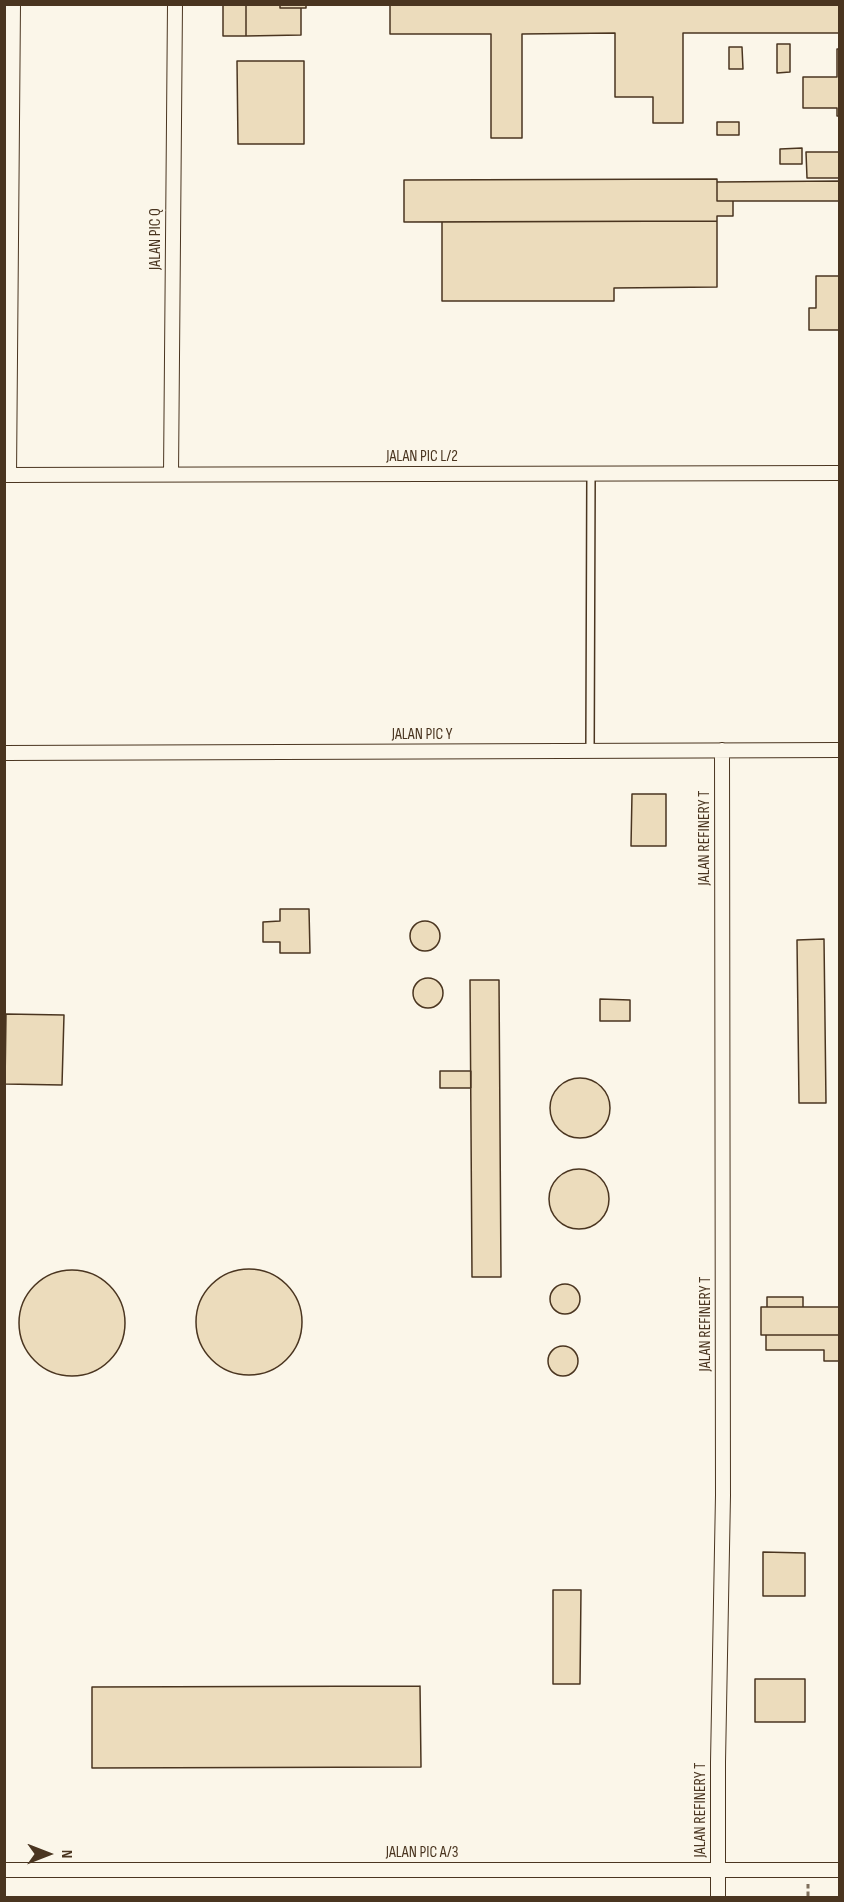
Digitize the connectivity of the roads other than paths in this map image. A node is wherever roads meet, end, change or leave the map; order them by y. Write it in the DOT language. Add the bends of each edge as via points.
graph roads {
  1 [pos="13,4"];
  2 [pos="175,4"];
  3 [pos="840,473"];
  4 [pos="171,474"];
  5 [pos="591,474"];
  6 [pos="7,475"];
  7 [pos="722,750"];
  8 [pos="840,750"];
  9 [pos="590,751"];
  10 [pos="4,753"];
  11 [pos="4,1870"];
  12 [pos="718,1870"];
  13 [pos="840,1870"];
  14 [pos="718,1898"];
  1 -- 6 [label="street"];
  2 -- 4 [label="street, JALAN PIC Q"];
  3 -- 5 [label="street, JALAN PIC L/2"];
  4 -- 5 [label="street, JALAN PIC L/2"];
  4 -- 6 [label="street, JALAN PIC L/2"];
  5 -- 9 [label="lane"];
  7 -- 8 [label="street, JALAN PIC Y"];
  7 -- 9 [label="street, JALAN PIC Y"];
  7 -- 12 [label="street, JALAN REFINERY T" via="723,1495"];
  9 -- 10 [label="street, JALAN PIC Y"];
  11 -- 12 [label="street, JALAN PIC A/3"];
  12 -- 13 [label="street, JALAN PIC A/3"];
  12 -- 14 [label="street, JALAN REFINERY T"];
}
